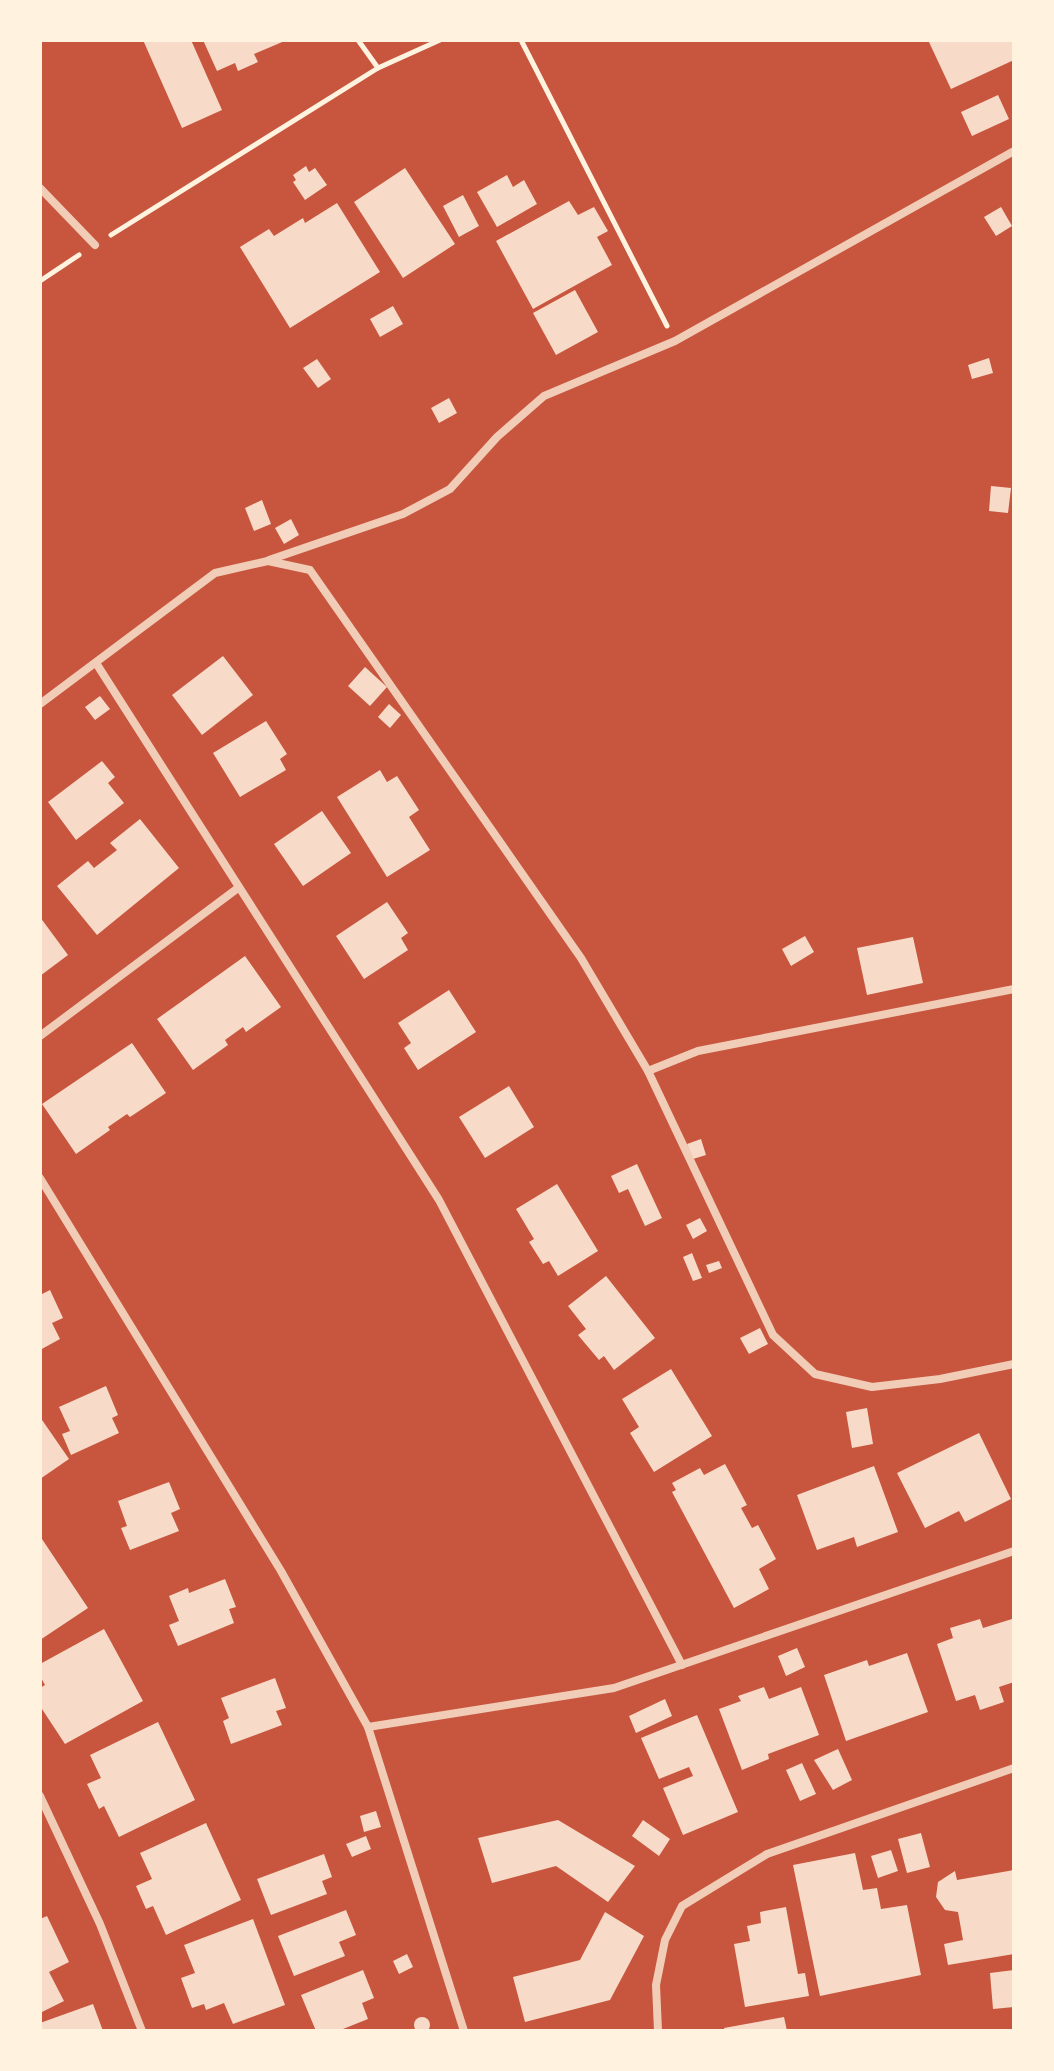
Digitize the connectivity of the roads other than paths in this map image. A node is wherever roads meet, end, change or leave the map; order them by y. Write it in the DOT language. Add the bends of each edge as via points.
graph roads {
  1 [pos="1014,151"];
  2 [pos="40,188"];
  3 [pos="95,245"];
  4 [pos="268,561"];
  5 [pos="96,663"];
  6 [pos="40,704"];
  7 [pos="238,888"];
  8 [pos="1014,989"];
  9 [pos="40,1036"];
  10 [pos="648,1071"];
  11 [pos="40,1178"];
  12 [pos="1014,1364"];
  13 [pos="1014,1551"];
  14 [pos="682,1665"];
  15 [pos="368,1727"];
  16 [pos="1014,1768"];
  17 [pos="40,1796"];
  18 [pos="142,2031"];
  19 [pos="464,2031"];
  20 [pos="658,2031"];
  1 -- 4 [label="street" via="675,341 544,396 450,489 403,514"];
  2 -- 3 [label="street"];
  4 -- 5 [label="street" via="215,573"];
  4 -- 10 [label="street" via="310,570 581,958"];
  5 -- 6 [label="street"];
  5 -- 7 [label="street"];
  7 -- 9 [label="street"];
  7 -- 14 [label="street" via="439,1200"];
  8 -- 10 [label="street" via="698,1051"];
  10 -- 12 [label="street" via="773,1335 815,1374 872,1387"];
  11 -- 15 [label="street" via="281,1571"];
  13 -- 14 [label="street"];
  14 -- 15 [label="street" via="614,1688"];
  15 -- 19 [label="street"];
  16 -- 20 [label="street" via="767,1854 682,1906 665,1940 656,1985"];
  17 -- 18 [label="street" via="100,1924"];
}
